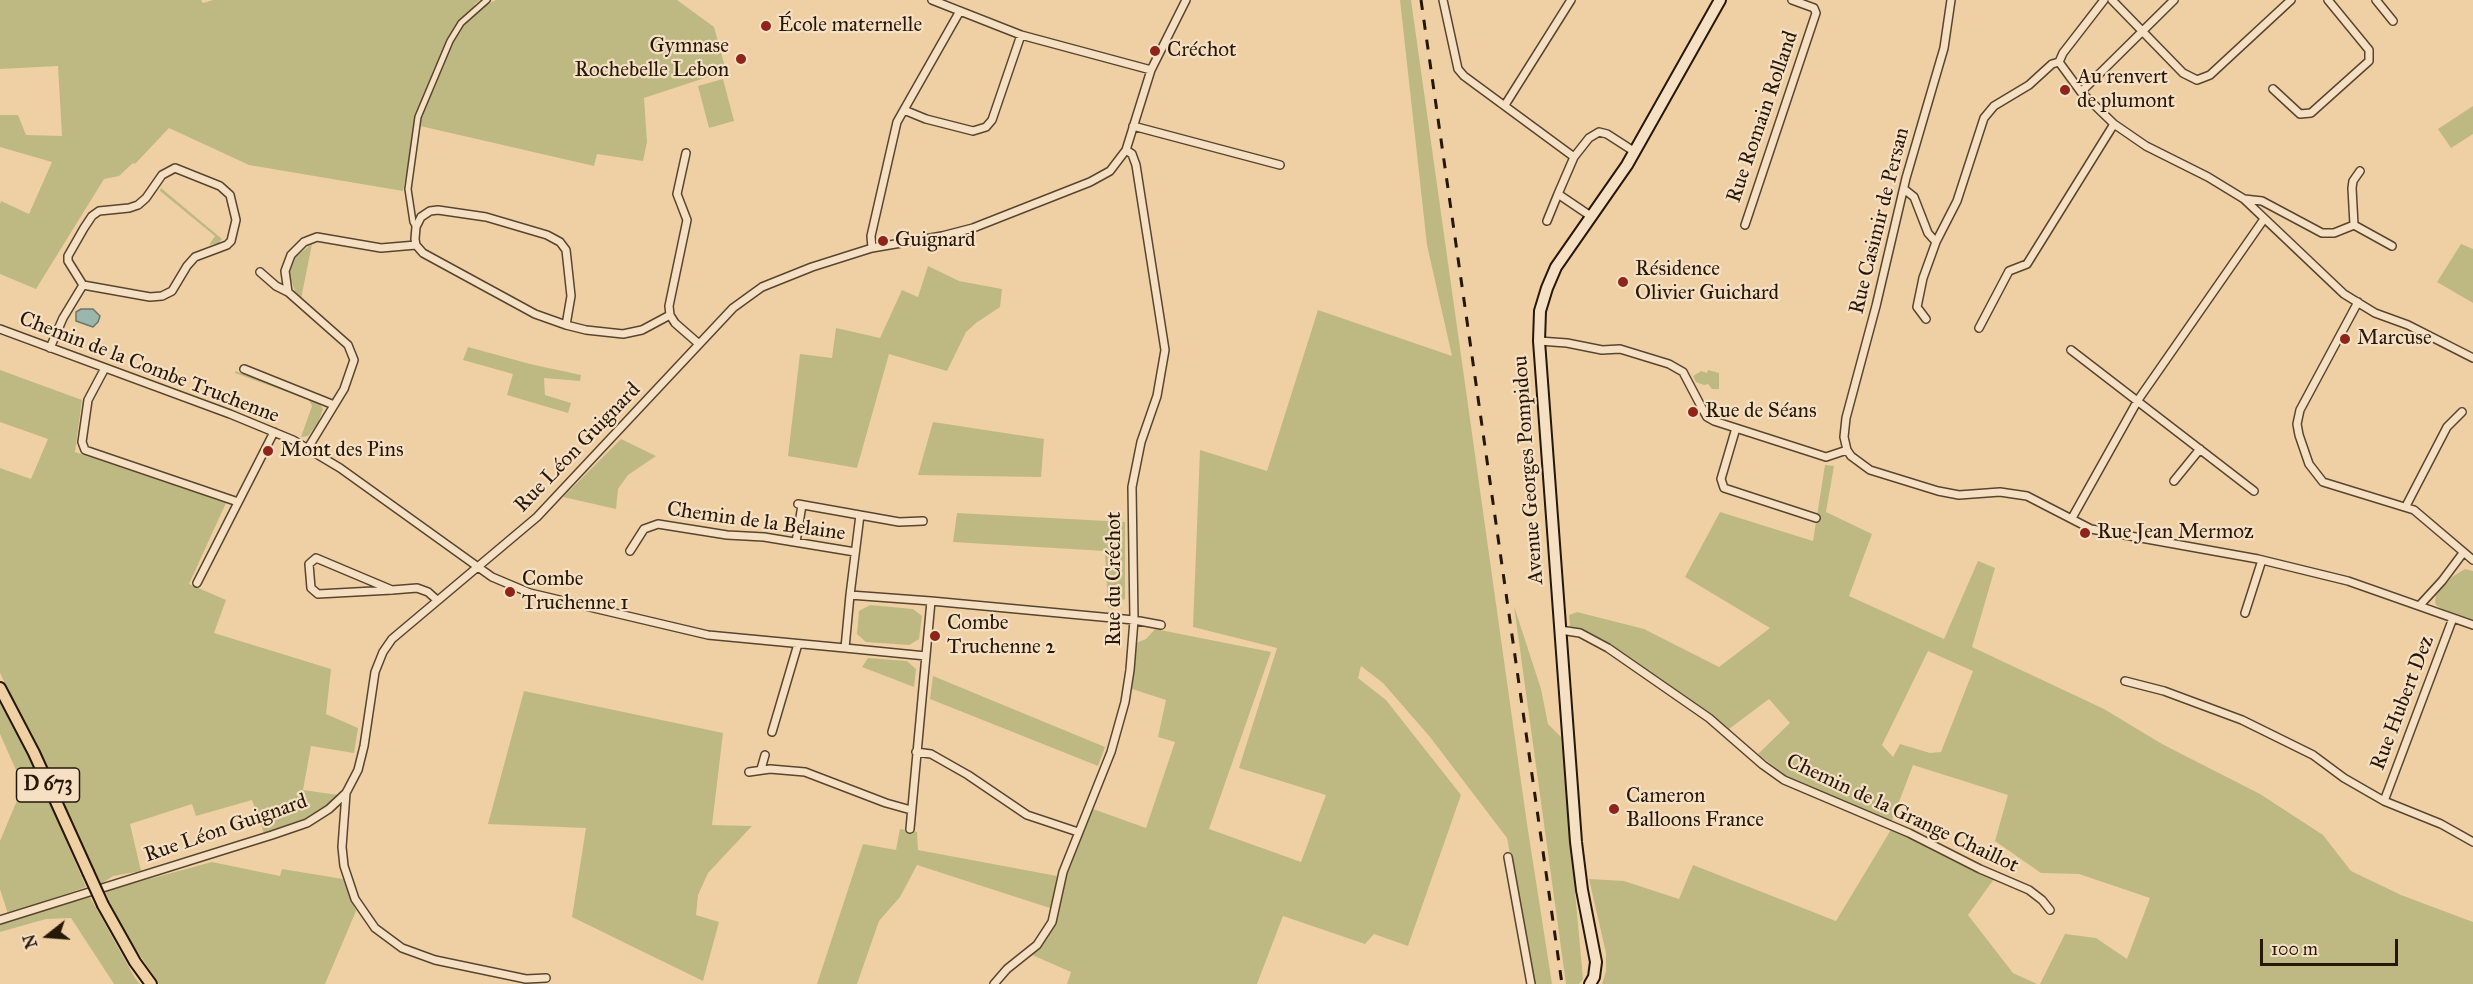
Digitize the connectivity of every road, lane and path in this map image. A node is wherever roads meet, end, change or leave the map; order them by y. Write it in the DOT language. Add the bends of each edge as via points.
graph roads {
  1 [pos="487,0"];
  2 [pos="932,0"];
  3 [pos="1186,0"];
  4 [pos="1443,0"];
  5 [pos="1571,0"];
  6 [pos="1720,0"];
  7 [pos="1792,0"];
  8 [pos="1951,0"];
  9 [pos="2104,0"];
  10 [pos="2112,0"];
  11 [pos="2174,0"];
  12 [pos="2290,0"];
  13 [pos="2328,0"];
  14 [pos="2376,0"];
  15 [pos="960,11"];
  16 [pos="2393,21"];
  17 [pos="2142,30"];
  18 [pos="1021,34"];
  19 [pos="2059,62"];
  20 [pos="1151,70"];
  21 [pos="2273,89"];
  22 [pos="2081,92"];
  23 [pos="1504,105"];
  24 [pos="904,110"];
  25 [pos="2114,124"];
  26 [pos="1133,126"];
  27 [pos="1126,150"];
  28 [pos="1635,152"];
  29 [pos="686,153"];
  30 [pos="1574,158"];
  31 [pos="1280,165"];
  32 [pos="2360,171"];
  33 [pos="1904,189"];
  34 [pos="1558,194"];
  35 [pos="2244,199"];
  36 [pos="1592,217"];
  37 [pos="2264,219"];
  38 [pos="1547,221"];
  39 [pos="1745,225"];
  40 [pos="2354,225"];
  41 [pos="416,227"];
  42 [pos="1936,242"];
  43 [pos="416,245"];
  44 [pos="2392,246"];
  45 [pos="872,248"];
  46 [pos="260,272"];
  47 [pos="83,285"];
  48 [pos="288,292"];
  49 [pos="2358,302"];
  50 [pos="670,315"];
  51 [pos="1926,319"];
  52 [pos="566,325"];
  53 [pos="1978,328"];
  54 [pos="0,329"];
  55 [pos="1539,341"];
  56 [pos="699,344"];
  57 [pos="50,348"];
  58 [pos="2071,350"];
  59 [pos="2473,358"];
  60 [pos="105,368"];
  61 [pos="244,369"];
  62 [pos="2138,400"];
  63 [pos="334,405"];
  64 [pos="2462,412"];
  65 [pos="1736,428"];
  66 [pos="274,432"];
  67 [pos="308,448"];
  68 [pos="2200,448"];
  69 [pos="1846,450"];
  70 [pos="2174,481"];
  71 [pos="2254,490"];
  72 [pos="238,502"];
  73 [pos="2406,506"];
  74 [pos="860,515"];
  75 [pos="1816,518"];
  76 [pos="2072,519"];
  77 [pos="923,521"];
  78 [pos="796,542"];
  79 [pos="630,551"];
  80 [pos="855,552"];
  81 [pos="2463,552"];
  82 [pos="2262,560"];
  83 [pos="2473,560"];
  84 [pos="479,567"];
  85 [pos="197,583"];
  86 [pos="392,590"];
  87 [pos="850,595"];
  88 [pos="437,600"];
  89 [pos="931,601"];
  90 [pos="2420,605"];
  91 [pos="2245,613"];
  92 [pos="2453,618"];
  93 [pos="1134,620"];
  94 [pos="1161,625"];
  95 [pos="2473,625"];
  96 [pos="1560,630"];
  97 [pos="798,644"];
  98 [pos="845,648"];
  99 [pos="926,656"];
  100 [pos="2125,681"];
  101 [pos="0,688"];
  102 [pos="772,732"];
  103 [pos="916,752"];
  104 [pos="765,754"];
  105 [pos="761,770"];
  106 [pos="749,772"];
  107 [pos="346,793"];
  108 [pos="2384,801"];
  109 [pos="911,810"];
  110 [pos="910,829"];
  111 [pos="1078,832"];
  112 [pos="2473,842"];
  113 [pos="1508,857"];
  114 [pos="2050,910"];
  115 [pos="0,920"];
  116 [pos="546,978"];
  117 [pos="151,984"];
  118 [pos="994,984"];
  119 [pos="1531,984"];
  120 [pos="1590,984"];
  1 -- 41 [label="street" via="462,23 450,41 418,117 408,189"];
  2 -- 15 [label="street"];
  3 -- 20 [label="street, Rue Léon Guignard"];
  4 -- 23 [label="street" via="1458,69"];
  5 -- 23 [label="street"];
  6 -- 28 [label="main road, Avenue Georges Pompidou"];
  7 -- 39 [label="street, Rue Romain Rolland" via="1814,8 1816,13"];
  8 -- 33 [label="street, Rue Casimir de Persan" via="1944,48"];
  9 -- 19 [label="street"];
  10 -- 17 [label="street"];
  11 -- 17 [label="street"];
  12 -- 17 [label="street" via="2202,79 2188,77"];
  13 -- 21 [label="street" via="2369,50 2369,61 2311,113 2300,114"];
  14 -- 16 [label="street"];
  15 -- 18 [label="street"];
  15 -- 24 [label="street"];
  17 -- 22 [label="street"];
  18 -- 20 [label="street"];
  18 -- 24 [label="street" via="992,120 986,127 973,131"];
  19 -- 22 [label="street"];
  19 -- 42 [label="street" via="1989,111 1979,130 1957,201"];
  20 -- 26 [label="street, Rue Léon Guignard"];
  22 -- 25 [label="street"];
  23 -- 30 [label="street"];
  24 -- 45 [label="street" via="897,122 871,236"];
  25 -- 35 [label="street" via="2146,146"];
  25 -- 53 [label="street" via="2027,264 2009,271"];
  26 -- 27 [label="street, Rue Léon Guignard"];
  26 -- 31 [label="street"];
  27 -- 45 [label="street, Rue Léon Guignard" via="1100,177 973,228"];
  27 -- 93 [label="street, Rue du Créchot" via="1136,165 1165,339 1157,396 1141,442 1132,487"];
  28 -- 30 [label="street" via="1599,132 1589,138"];
  28 -- 36 [label="main road, Avenue Georges Pompidou"];
  29 -- 50 [label="street" via="677,194 687,220"];
  30 -- 34 [label="street"];
  32 -- 40 [label="street" via="2352,188"];
  33 -- 42 [label="street" via="1914,197 1928,233"];
  33 -- 69 [label="street, Rue Casimir de Persan" via="1846,418"];
  34 -- 36 [label="street"];
  34 -- 38 [label="street"];
  35 -- 37 [label="street"];
  35 -- 40 [label="street" via="2262,201 2322,233 2334,234"];
  36 -- 55 [label="main road, Avenue Georges Pompidou" via="1551,277 1540,311"];
  37 -- 49 [label="street" via="2344,294"];
  37 -- 62 [label="street"];
  40 -- 44 [label="street"];
  41 -- 43 [label="street"];
  41 -- 52 [label="street" via="425,213 438,210 507,223 560,242 566,250 571,296"];
  42 -- 51 [label="street" via="1917,308"];
  43 -- 48 [label="street" via="381,248 312,238 294,249 288,261"];
  43 -- 52 [label="street" via="423,253 520,307"];
  45 -- 56 [label="street, Rue Léon Guignard" via="762,287 734,308"];
  46 -- 48 [label="street"];
  47 -- 47 [label="street" via="150,297 168,294 191,261 231,241 237,220 230,195 220,186 175,168 162,175 138,205 92,216 68,256"];
  47 -- 57 [label="street"];
  48 -- 63 [label="street" via="348,345 353,355 354,366"];
  49 -- 59 [label="street"];
  49 -- 73 [label="street" via="2302,404 2299,435 2308,464 2323,482"];
  50 -- 52 [label="street" via="642,330 623,334"];
  50 -- 56 [label="street"];
  54 -- 57 [label="street, Chemin de la Combe Truchenne"];
  55 -- 65 [label="street" via="1620,350 1674,366 1685,376 1707,417"];
  55 -- 96 [label="main road, Avenue Georges Pompidou"];
  56 -- 84 [label="street, Rue Léon Guignard" via="537,517"];
  57 -- 60 [label="street, Chemin de la Combe Truchenne"];
  58 -- 62 [label="street"];
  60 -- 66 [label="street, Chemin de la Combe Truchenne"];
  60 -- 72 [label="street" via="88,400 82,442 85,450"];
  61 -- 63 [label="street"];
  62 -- 68 [label="street"];
  62 -- 76 [label="street"];
  63 -- 67 [label="street"];
  64 -- 73 [label="street" via="2447,427"];
  65 -- 69 [label="street" via="1826,457"];
  65 -- 75 [label="street" via="1721,479 1724,488"];
  66 -- 67 [label="street, Chemin de la Combe Truchenne"];
  66 -- 72 [label="street"];
  67 -- 84 [label="street, Chemin de la Combe Truchenne"];
  68 -- 70 [label="street"];
  68 -- 71 [label="street"];
  69 -- 76 [label="street" via="1863,466 1913,484 1959,495 2019,494"];
  72 -- 85 [label="street"];
  73 -- 81 [label="street" via="2422,515"];
  74 -- 77 [label="street" via="899,522"];
  74 -- 78 [label="street" via="800,505"];
  74 -- 80 [label="street"];
  76 -- 82 [label="street" via="2091,530"];
  78 -- 79 [label="street, Chemin de la Belaine" via="658,524 644,529"];
  78 -- 80 [label="street, Chemin de la Belaine"];
  80 -- 87 [label="street"];
  81 -- 83 [label="street"];
  81 -- 90 [label="street"];
  82 -- 90 [label="street" via="2348,580"];
  82 -- 91 [label="street"];
  84 -- 88 [label="street, Rue Léon Guignard"];
  84 -- 97 [label="street, Chemin de la Combe Truchenne" via="514,587 557,601 708,635"];
  86 -- 86 [label="street" via="318,594 311,588 309,564 316,558"];
  86 -- 88 [label="street" via="421,588"];
  87 -- 89 [label="street"];
  87 -- 98 [label="street"];
  88 -- 107 [label="street, Rue Léon Guignard" via="397,633 383,652 373,683 358,770"];
  89 -- 93 [label="street"];
  89 -- 99 [label="street"];
  90 -- 92 [label="street"];
  92 -- 95 [label="street"];
  92 -- 108 [label="street, Rue Hubert Dez"];
  93 -- 94 [label="street"];
  93 -- 111 [label="street, Rue du Créchot" via="1125,702 1111,752"];
  96 -- 114 [label="street, Chemin de la Grange Chaillot" via="1585,634 1635,666 1709,718 1784,780 2029,890"];
  96 -- 120 [label="main road, Avenue Georges Pompidou" via="1578,859 1596,962"];
  97 -- 98 [label="street, Chemin de la Combe Truchenne"];
  97 -- 102 [label="street"];
  98 -- 99 [label="street, Chemin de la Combe Truchenne"];
  99 -- 103 [label="street"];
  100 -- 108 [label="street" via="2153,687 2242,720 2313,755"];
  101 -- 117 [label="main road, D 673, bridge" via="103,905"];
  103 -- 109 [label="street"];
  103 -- 111 [label="street" via="932,754 1027,815"];
  104 -- 105 [label="street"];
  105 -- 106 [label="street"];
  105 -- 109 [label="street" via="816,775"];
  107 -- 115 [label="street, Rue Léon Guignard" via="307,823"];
  107 -- 116 [label="street" via="344,866 355,899 375,928 402,948 435,960 526,979"];
  108 -- 112 [label="street"];
  109 -- 110 [label="street"];
  111 -- 118 [label="street, Rue du Créchot" via="1048,931"];
  113 -- 119 [label="street"];
}
